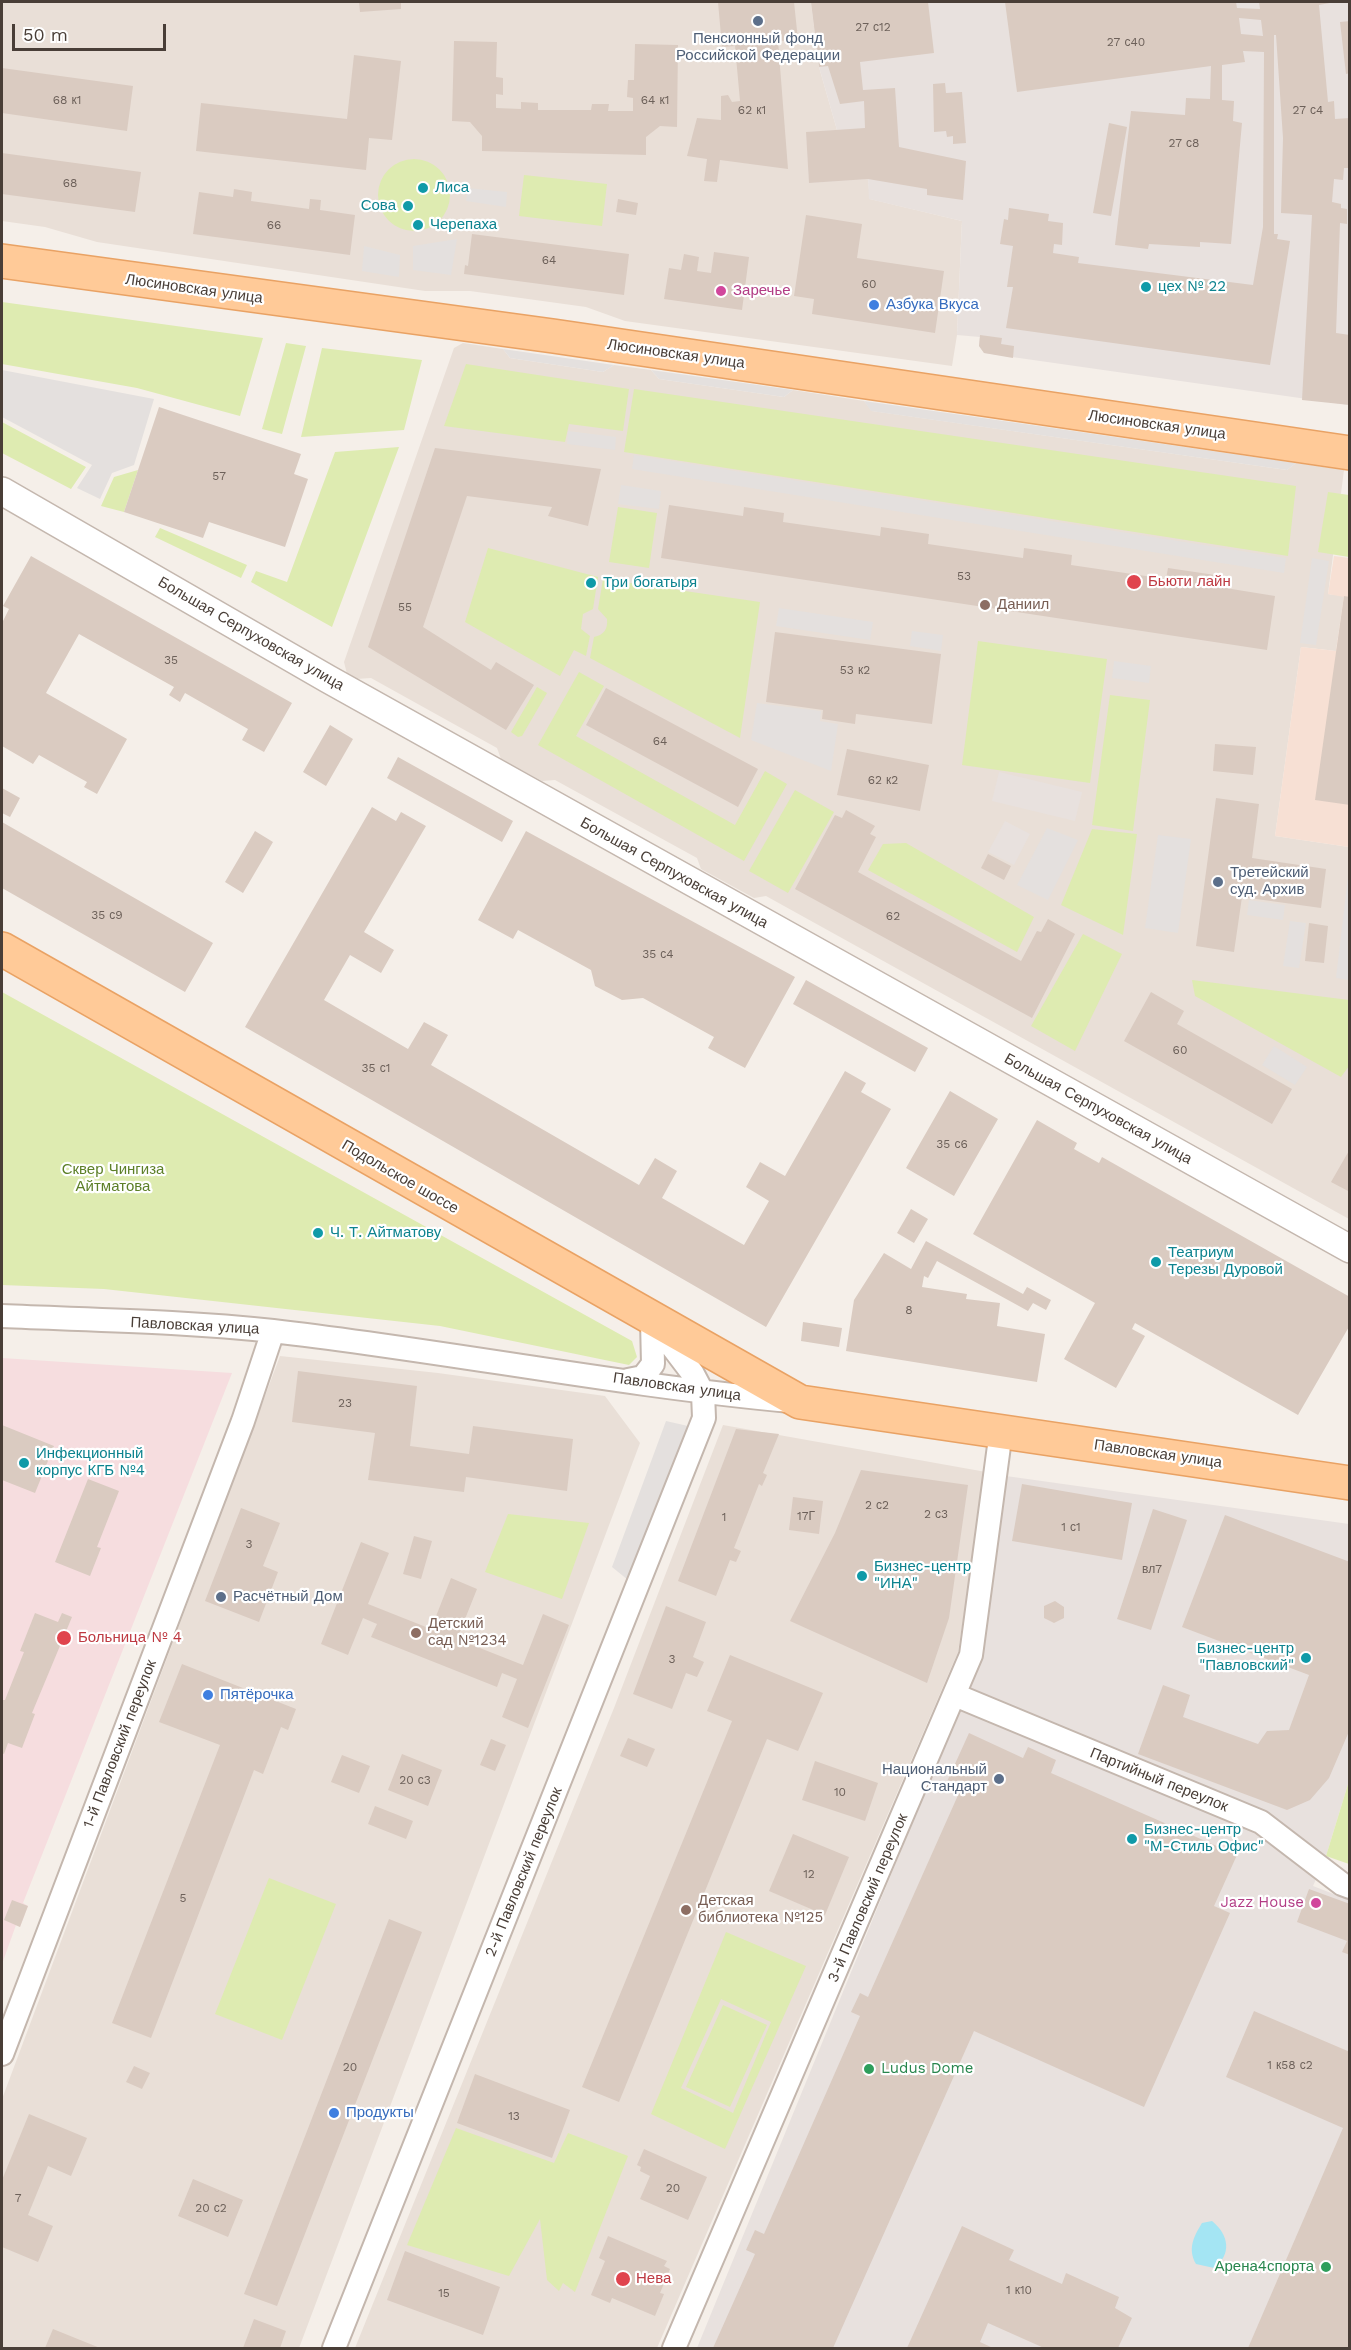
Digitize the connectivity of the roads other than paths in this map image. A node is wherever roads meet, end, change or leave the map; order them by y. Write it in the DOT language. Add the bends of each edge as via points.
graph roads {
  1 [pos="2,261"];
  2 [pos="1350,453"];
  3 [pos="2,490"];
  4 [pos="2,949"];
  5 [pos="1350,1249"];
  6 [pos="2,1316"];
  7 [pos="652,1321"];
  8 [pos="273,1331"];
  9 [pos="628,1380"];
  10 [pos="703,1393"];
  11 [pos="800,1402"];
  12 [pos="1001,1431"];
  13 [pos="1350,1483"];
  14 [pos="955,1695"];
  15 [pos="1350,1887"];
  16 [pos="2,2054"];
  17 [pos="334,2349"];
  18 [pos="674,2349"];
  1 -- 2 [label="main road, Люсиновская улица" via="553,336"];
  3 -- 5 [label="street, Большая Серпуховская улица" via="327,679"];
  4 -- 7 [label="main road, Подольское шоссе"];
  6 -- 8 [label="street, Павловская улица"];
  7 -- 9 [label="street" via="653,1364 643,1377"];
  7 -- 10 [label="street"];
  7 -- 11 [label="main road, Подольское шоссе"];
  8 -- 9 [label="street, Павловская улица"];
  8 -- 16 [label="street, 1-й Павловский переулок" via="243,1421"];
  9 -- 10 [label="street, Павловская улица"];
  10 -- 11 [label="street, Павловская улица"];
  10 -- 17 [label="street, 2-й Павловский переулок" via="704,1418"];
  11 -- 12 [label="main road, Павловская улица"];
  12 -- 13 [label="main road, Павловская улица"];
  12 -- 14 [label="street, 3-й Павловский переулок" via="972,1655"];
  14 -- 15 [label="street, Партийный переулок" via="1261,1822"];
  14 -- 18 [label="street, 3-й Павловский переулок"];
}
